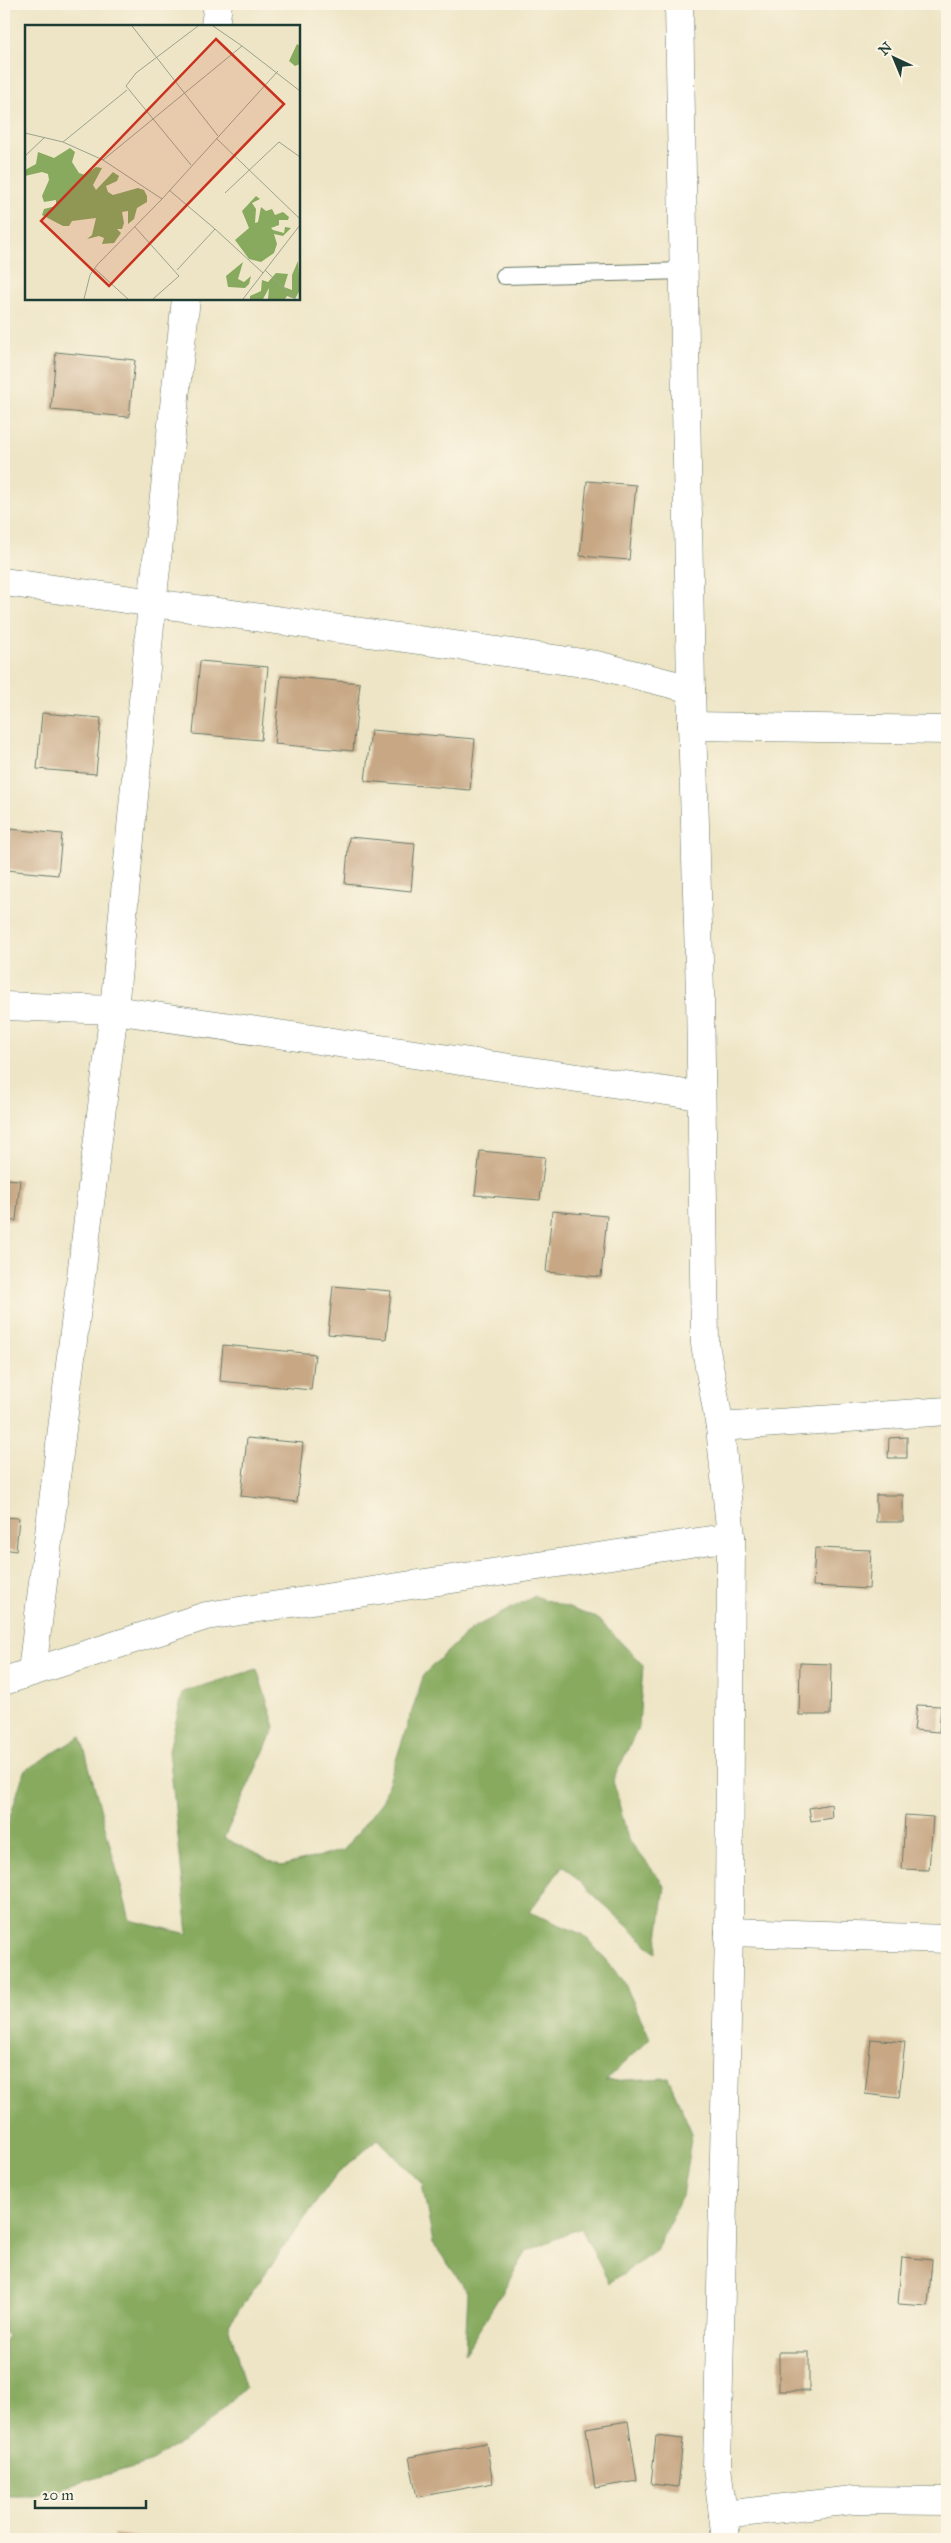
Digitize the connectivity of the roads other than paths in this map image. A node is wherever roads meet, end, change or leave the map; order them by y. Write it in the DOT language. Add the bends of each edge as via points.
graph roads {
  1 [pos="218,4"];
  2 [pos="679,4"];
  3 [pos="215,25"];
  4 [pos="684,271"];
  5 [pos="504,276"];
  6 [pos="186,300"];
  7 [pos="4,582"];
  8 [pos="152,604"];
  9 [pos="691,689"];
  10 [pos="692,726"];
  11 [pos="947,730"];
  12 [pos="4,1006"];
  13 [pos="114,1010"];
  14 [pos="700,1096"];
  15 [pos="947,1411"];
  16 [pos="720,1427"];
  17 [pos="731,1537"];
  18 [pos="32,1671"];
  19 [pos="4,1681"];
  20 [pos="729,1932"];
  21 [pos="947,1939"];
  22 [pos="947,2501"];
  23 [pos="725,2527"];
  1 -- 3 [label="street"];
  2 -- 4 [label="street"];
  4 -- 5 [label="lane"];
  4 -- 9 [label="street"];
  6 -- 8 [label="street"];
  7 -- 8 [label="street"];
  8 -- 9 [label="street" via="597,665"];
  8 -- 13 [label="street"];
  9 -- 10 [label="street"];
  10 -- 11 [label="street"];
  10 -- 14 [label="street"];
  12 -- 13 [label="street"];
  13 -- 14 [label="street"];
  13 -- 18 [label="street"];
  14 -- 16 [label="street" via="705,1344"];
  15 -- 16 [label="street"];
  16 -- 17 [label="street"];
  17 -- 18 [label="street" via="206,1616"];
  17 -- 20 [label="street"];
  18 -- 19 [label="street"];
  20 -- 21 [label="street"];
  20 -- 23 [label="street" via="717,2466"];
  22 -- 23 [label="street" via="853,2500"];
}
